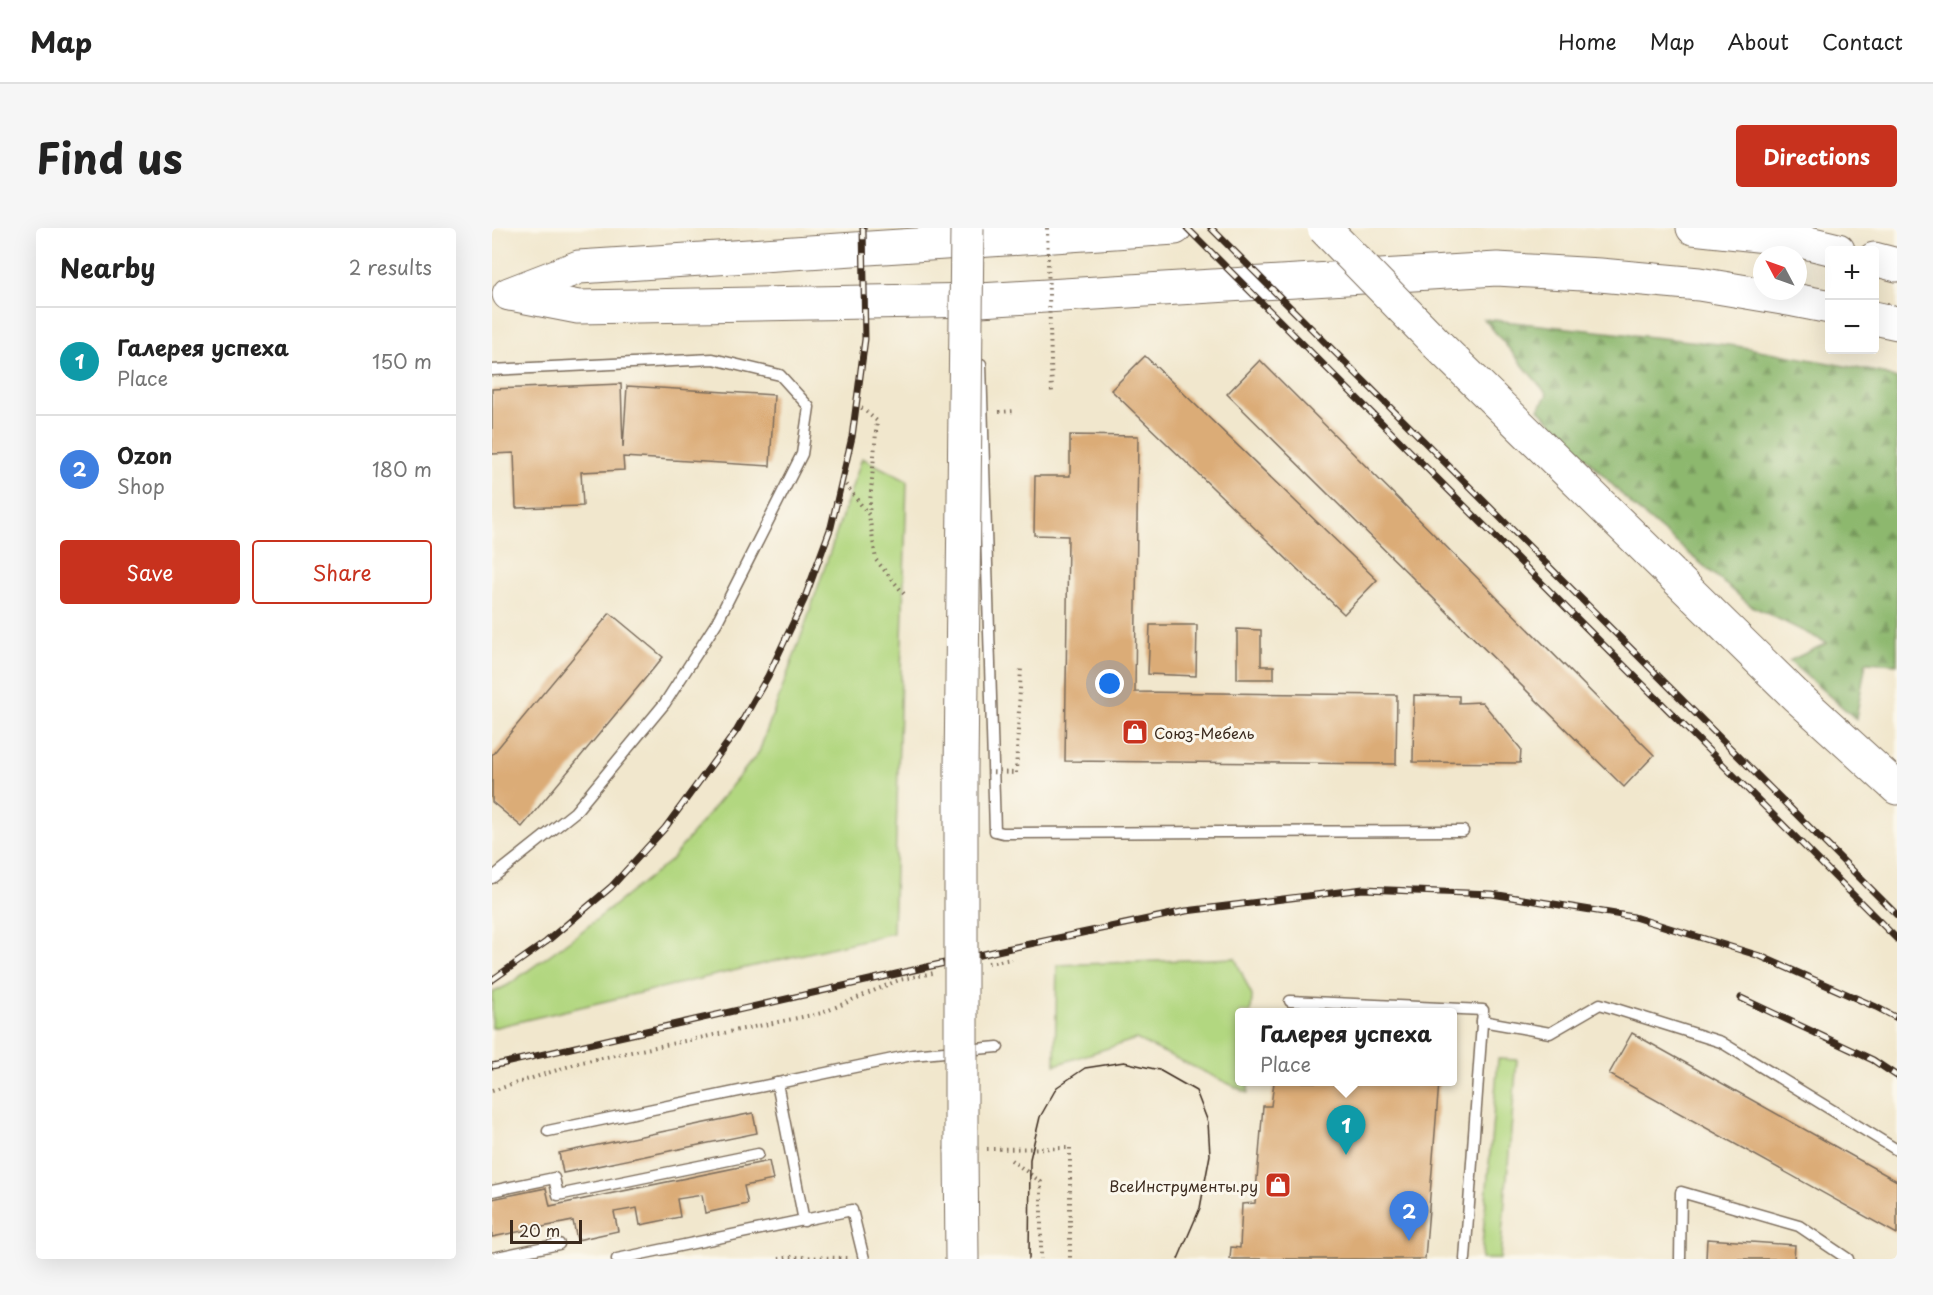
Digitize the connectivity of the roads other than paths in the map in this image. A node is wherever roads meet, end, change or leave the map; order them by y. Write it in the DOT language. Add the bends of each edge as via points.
graph roads {
  1 [pos="967,228"];
  2 [pos="1175,228"];
  3 [pos="1324,228"];
  4 [pos="1693,228"];
  5 [pos="1825,247"];
  6 [pos="1879,261"];
  7 [pos="1897,265"];
  8 [pos="502,295"];
  9 [pos="1825,307"];
  10 [pos="1879,319"];
  11 [pos="1897,323"];
  12 [pos="981,357"];
  13 [pos="492,370"];
  14 [pos="1891,781"];
  15 [pos="1463,831"];
  16 [pos="492,878"];
  17 [pos="1290,1001"];
  18 [pos="1440,1008"];
  19 [pos="1457,1009"];
  20 [pos="1482,1022"];
  21 [pos="998,1047"];
  22 [pos="777,1083"];
  23 [pos="548,1131"];
  24 [pos="1897,1150"];
  25 [pos="758,1154"];
  26 [pos="492,1191"];
  27 [pos="804,1221"];
  28 [pos="559,1244"];
  29 [pos="492,1258"];
  30 [pos="617,1259"];
  31 [pos="864,1259"];
  32 [pos="962,1259"];
  33 [pos="1464,1259"];
  34 [pos="1680,1259"];
  35 [pos="1848,1259"];
  1 -- 32 [label="main road, bridge"];
  2 -- 8 [label="main road" via="579,267"];
  3 -- 14 [label="main road, bridge" via="1778,678"];
  4 -- 5 [label="main road" via="1792,239"];
  6 -- 7 [label="main road"];
  8 -- 9 [label="main road" via="578,308 980,306 1497,269 1700,284"];
  10 -- 11 [label="main road"];
  12 -- 15 [label="lane" via="995,831 1216,827"];
  13 -- 16 [label="lane" via="713,359 780,375 809,407 802,454 717,622 665,703 575,812"];
  17 -- 18 [label="lane"];
  19 -- 20 [label="lane" via="1483,1010"];
  20 -- 24 [label="lane" via="1550,1033 1600,1004 1720,1042"];
  20 -- 33 [label="lane"];
  21 -- 22 [label="lane" via="912,1055"];
  22 -- 23 [label="lane"];
  22 -- 27 [label="lane"];
  25 -- 26 [label="lane" via="558,1195 554,1178"];
  27 -- 30 [label="lane"];
  27 -- 31 [label="lane" via="852,1210"];
  28 -- 29 [label="lane"];
  34 -- 35 [label="lane" via="1682,1192 1799,1226"];
}
